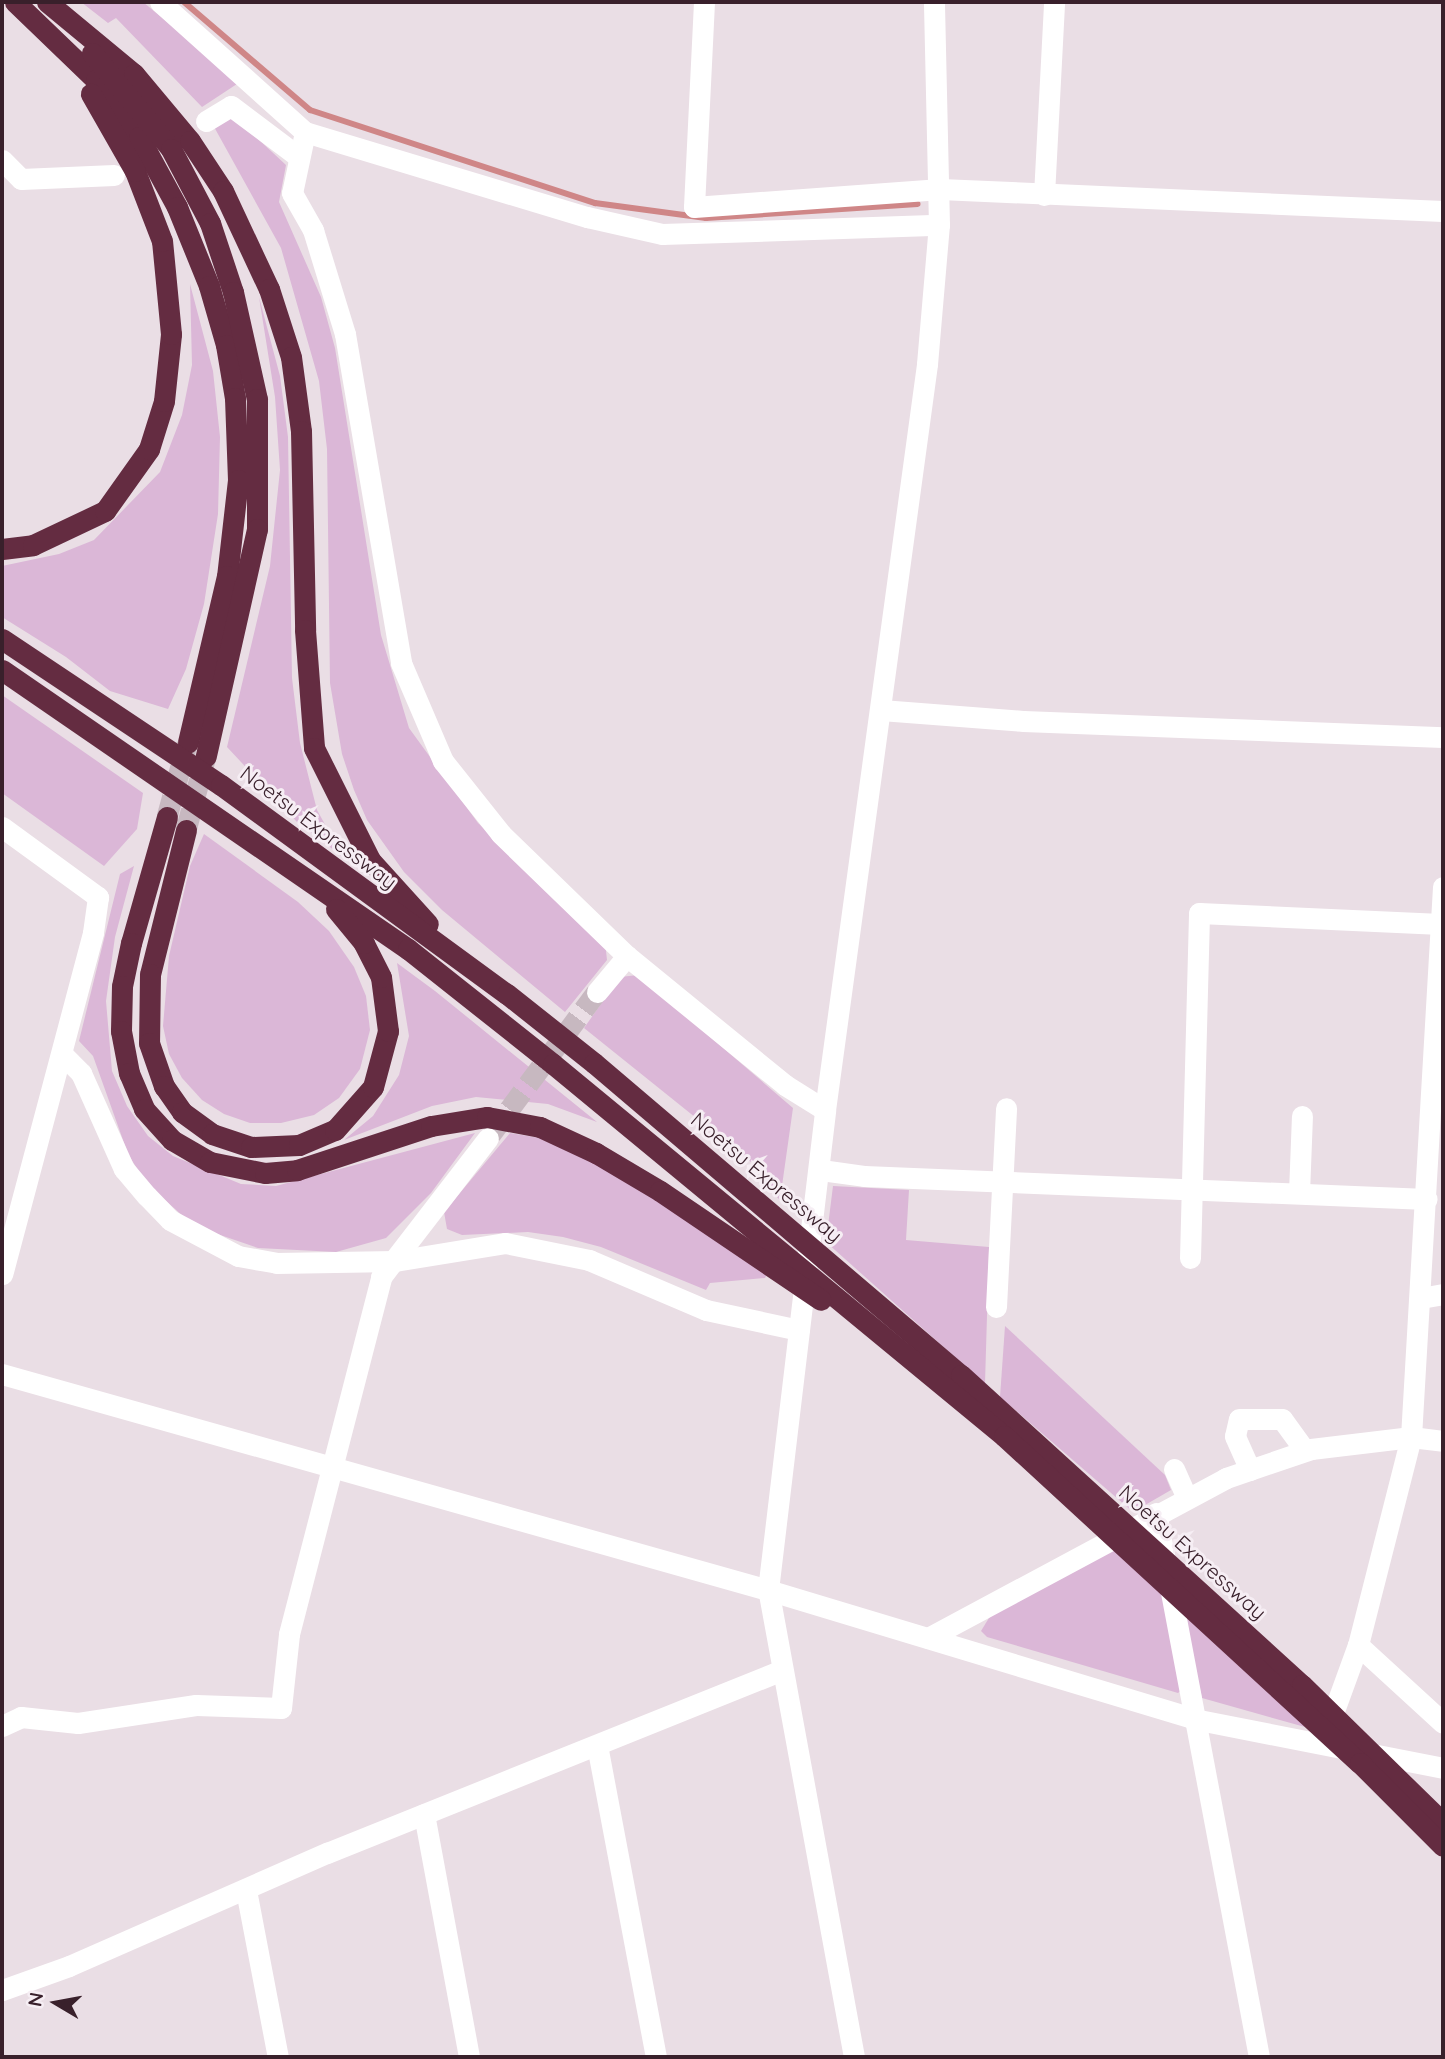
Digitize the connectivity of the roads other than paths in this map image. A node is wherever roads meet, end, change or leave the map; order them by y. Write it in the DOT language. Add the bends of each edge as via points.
graph roads {
  1 [pos="15,2"];
  2 [pos="47,2"];
  3 [pos="160,2"];
  4 [pos="704,2"];
  5 [pos="934,2"];
  6 [pos="1054,2"];
  7 [pos="49,30"];
  8 [pos="206,121"];
  9 [pos="305,132"];
  10 [pos="299,158"];
  11 [pos="2,160"];
  12 [pos="114,175"];
  13 [pos="940,189"];
  14 [pos="1044,195"];
  15 [pos="1443,211"];
  16 [pos="939,225"];
  17 [pos="2,549"];
  18 [pos="2,639"];
  19 [pos="2,670"];
  20 [pos="881,710"];
  21 [pos="1443,737"];
  22 [pos="188,742"];
  23 [pos="198,760"];
  24 [pos="167,817"];
  25 [pos="2,827"];
  26 [pos="186,830"];
  27 [pos="305,879"];
  28 [pos="1443,887"];
  29 [pos="1441,924"];
  30 [pos="627,956"];
  31 [pos="597,992"];
  32 [pos="507,994"];
  33 [pos="62,1054"];
  34 [pos="1006,1108"];
  35 [pos="825,1110"];
  36 [pos="1302,1116"];
  37 [pos="488,1138"];
  38 [pos="821,1170"];
  39 [pos="1003,1181"];
  40 [pos="1191,1187"];
  41 [pos="1299,1193"];
  42 [pos="1427,1199"];
  43 [pos="763,1248"];
  44 [pos="1189,1258"];
  45 [pos="395,1261"];
  46 [pos="2,1273"];
  47 [pos="1443,1294"];
  48 [pos="1421,1298"];
  49 [pos="996,1307"];
  50 [pos="799,1330"];
  51 [pos="2,1374"];
  52 [pos="1411,1437"];
  53 [pos="1443,1441"];
  54 [pos="1305,1451"];
  55 [pos="331,1467"];
  56 [pos="1174,1469"];
  57 [pos="1250,1470"];
  58 [pos="1187,1498"];
  59 [pos="1156,1513"];
  60 [pos="768,1590"];
  61 [pos="928,1638"];
  62 [pos="1358,1645"];
  63 [pos="780,1671"];
  64 [pos="1199,1720"];
  65 [pos="1443,1723"];
  66 [pos="2,1726"];
  67 [pos="1321,1744"];
  68 [pos="597,1745"];
  69 [pos="1443,1769"];
  70 [pos="424,1814"];
  71 [pos="1443,1823"];
  72 [pos="1443,1846"];
  73 [pos="246,1889"];
  74 [pos="2,1990"];
  75 [pos="278,2057"];
  76 [pos="469,2057"];
  77 [pos="656,2057"];
  78 [pos="854,2057"];
  79 [pos="1259,2057"];
  1 -- 7 [label="highway"];
  2 -- 23 [label="highway" via="171,149 210,223 257,399 257,529"];
  2 -- 32 [label="highway" via="134,74 190,141 247,238 291,357 301,431 305,630 314,748 370,860 413,911"];
  3 -- 9 [label="street"];
  4 -- 13 [label="street" via="694,206"];
  5 -- 13 [label="street"];
  6 -- 14 [label="street"];
  7 -- 17 [label="highway" via="135,171 162,241 171,334 164,401 149,449 105,511 45,540"];
  7 -- 22 [label="highway" via="96,80 139,137 177,207 209,286 226,345 235,398 238,480 227,576"];
  8 -- 10 [label="street" via="231,106"];
  9 -- 10 [label="street"];
  9 -- 16 [label="street" via="587,217 662,234"];
  10 -- 30 [label="street" via="292,193 313,230 345,334 401,663 443,761 501,834"];
  11 -- 12 [label="street" via="21,179"];
  13 -- 14 [label="street"];
  13 -- 16 [label="street"];
  14 -- 15 [label="street"];
  16 -- 20 [label="street" via="927,364"];
  18 -- 23 [label="highway, Noetsu Expressway"];
  19 -- 27 [label="highway"];
  20 -- 21 [label="street" via="1023,721"];
  20 -- 35 [label="street"];
  23 -- 32 [label="highway, Noetsu Expressway"];
  24 -- 43 [label="highway" via="131,943 122,986 121,1031 129,1073 144,1108 172,1140 210,1162 265,1173 297,1170 431,1126 487,1118 540,1127 596,1153"];
  25 -- 33 [label="street" via="98,897"];
  26 -- 27 [label="highway" via="150,974 149,1043 164,1086 183,1112 212,1134 251,1147 299,1145 335,1130 373,1087 388,1031 381,977 364,943"];
  27 -- 43 [label="highway" via="408,949"];
  28 -- 29 [label="street"];
  29 -- 40 [label="street" via="1199,913"];
  29 -- 42 [label="street"];
  30 -- 31 [label="street"];
  30 -- 35 [label="street" via="785,1086"];
  32 -- 71 [label="highway, Noetsu Expressway" via="779,1217 1144,1539"];
  33 -- 45 [label="street" via="81,1073 124,1169 170,1220 204,1242 237,1256 276,1263"];
  33 -- 46 [label="street"];
  34 -- 39 [label="street"];
  35 -- 38 [label="street"];
  36 -- 41 [label="street"];
  37 -- 45 [label="street"];
  38 -- 39 [label="street"];
  38 -- 50 [label="street"];
  39 -- 40 [label="street"];
  39 -- 49 [label="street"];
  40 -- 41 [label="street"];
  40 -- 44 [label="street"];
  41 -- 42 [label="street"];
  42 -- 48 [label="street"];
  43 -- 72 [label="highway, Noetsu Expressway" via="943,1385 1221,1634"];
  45 -- 50 [label="street" via="505,1244 552,1251 651,1283 706,1310"];
  45 -- 55 [label="street" via="381,1277"];
  47 -- 48 [label="street"];
  48 -- 52 [label="street"];
  50 -- 60 [label="street"];
  51 -- 55 [label="street"];
  52 -- 53 [label="street"];
  52 -- 54 [label="street"];
  52 -- 62 [label="street"];
  54 -- 57 [label="street"];
  54 -- 57 [label="street" via="1282,1419 1239,1419 1235,1436"];
  55 -- 60 [label="street"];
  55 -- 66 [label="street" via="289,1634 281,1709 196,1705 78,1723 21,1717"];
  56 -- 58 [label="street"];
  57 -- 58 [label="street"];
  58 -- 59 [label="street"];
  59 -- 61 [label="street" via="1038,1583"];
  59 -- 64 [label="street"];
  60 -- 61 [label="street"];
  60 -- 63 [label="street"];
  61 -- 64 [label="street"];
  62 -- 65 [label="street"];
  62 -- 67 [label="street"];
  63 -- 68 [label="street"];
  63 -- 78 [label="street"];
  64 -- 67 [label="street"];
  64 -- 79 [label="street"];
  67 -- 69 [label="street"];
  68 -- 70 [label="street"];
  68 -- 77 [label="street"];
  70 -- 73 [label="street"];
  70 -- 76 [label="street"];
  73 -- 74 [label="street"];
  73 -- 75 [label="street"];
}
